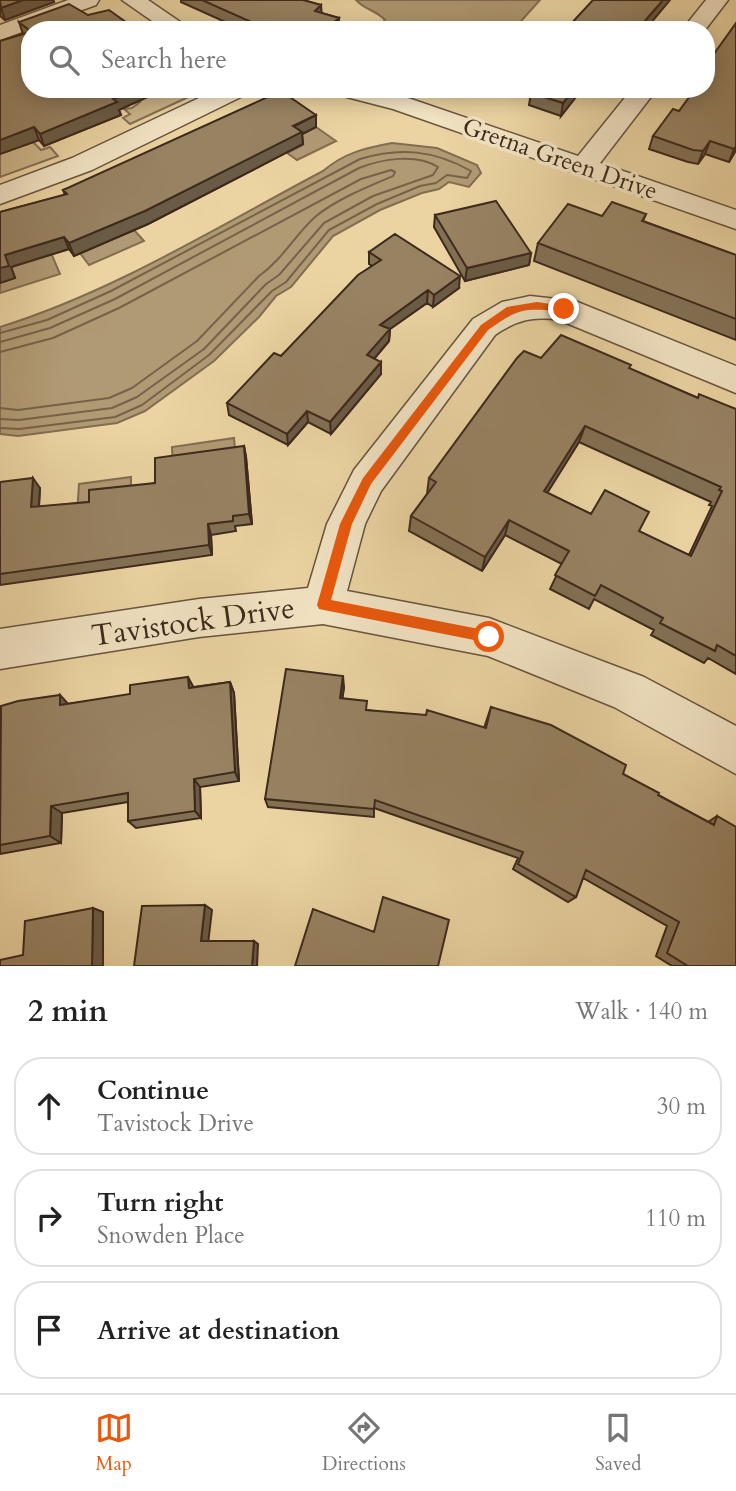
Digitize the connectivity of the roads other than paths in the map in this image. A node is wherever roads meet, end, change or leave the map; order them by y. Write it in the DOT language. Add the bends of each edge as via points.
graph roads {
  1 [pos="88,0"];
  2 [pos="133,0"];
  3 [pos="717,0"];
  4 [pos="32,21"];
  5 [pos="167,21"];
  6 [pos="700,21"];
  7 [pos="21,25"];
  8 [pos="0,33"];
  9 [pos="219,98"];
  10 [pos="379,98"];
  11 [pos="638,98"];
  12 [pos="583,167"];
  13 [pos="0,195"];
  14 [pos="736,220"];
  15 [pos="736,380"];
  16 [pos="323,605"];
  17 [pos="0,649"];
  18 [pos="736,751"];
  1 -- 4 [label="street"];
  2 -- 5 [label="street"];
  3 -- 6 [label="street"];
  7 -- 8 [label="street"];
  9 -- 13 [label="street" via="82,164"];
  10 -- 12 [label="street, Gretna Green Drive"];
  11 -- 12 [label="street"];
  12 -- 14 [label="street, Gretna Green Drive"];
  15 -- 16 [label="street" via="564,309 510,309 484,327 367,481 346,524"];
  16 -- 17 [label="street, Tavistock Drive" via="198,618"];
  16 -- 18 [label="street, Tavistock Drive" via="489,637 629,692"];
}
